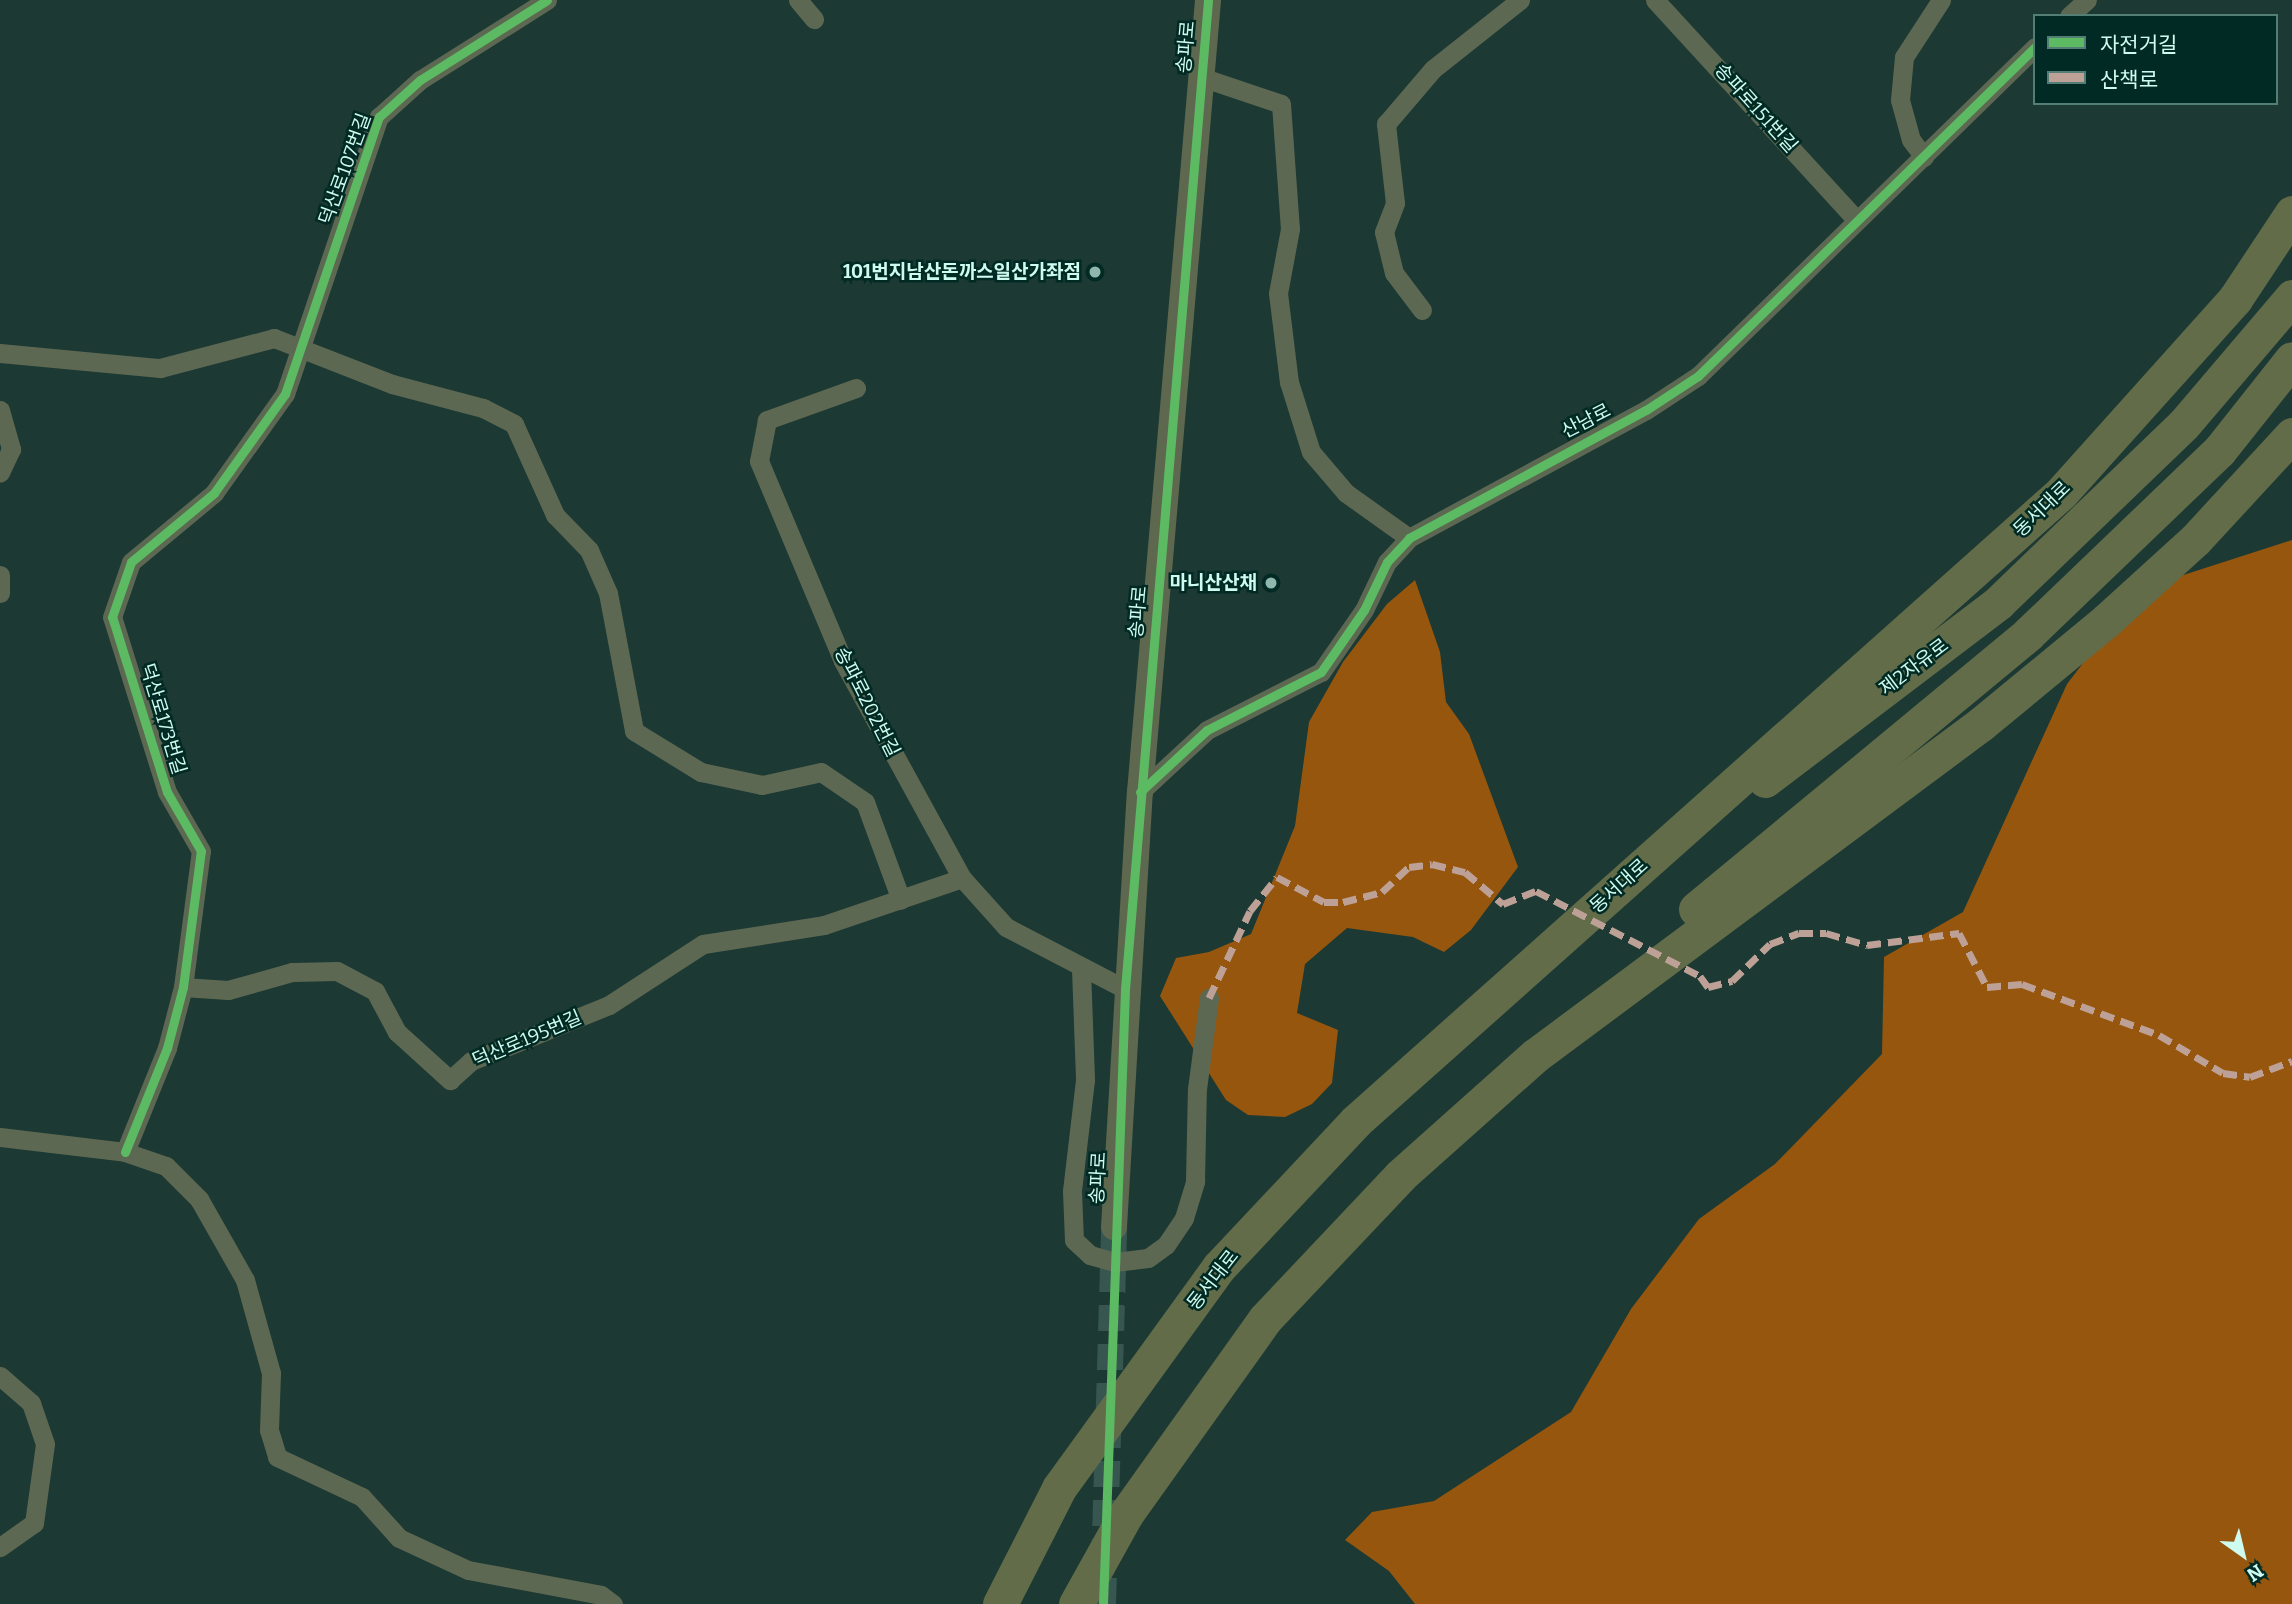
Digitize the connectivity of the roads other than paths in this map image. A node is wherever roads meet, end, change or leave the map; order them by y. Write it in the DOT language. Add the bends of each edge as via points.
graph roads {
  1 [pos="547,0"];
  2 [pos="798,0"];
  3 [pos="1208,0"];
  4 [pos="1520,0"];
  5 [pos="1655,0"];
  6 [pos="1941,0"];
  7 [pos="2087,0"];
  8 [pos="2071,14"];
  9 [pos="814,19"];
  10 [pos="2033,49"];
  11 [pos="1201,76"];
  12 [pos="1924,157"];
  13 [pos="2292,213"];
  14 [pos="1855,218"];
  15 [pos="2292,297"];
  16 [pos="1422,310"];
  17 [pos="301,346"];
  18 [pos="0,353"];
  19 [pos="2292,359"];
  20 [pos="856,388"];
  21 [pos="1,412"];
  22 [pos="2292,435"];
  23 [pos="0,472"];
  24 [pos="1409,538"];
  25 [pos="0,575"];
  26 [pos="0,593"];
  27 [pos="1140,792"];
  28 [pos="962,878"];
  29 [pos="901,900"];
  30 [pos="1081,970"];
  31 [pos="183,987"];
  32 [pos="1125,989"];
  33 [pos="1497,996"];
  34 [pos="1209,998"];
  35 [pos="1536,1055"];
  36 [pos="0,1137"];
  37 [pos="125,1152"];
  38 [pos="1114,1227"];
  39 [pos="0,1376"];
  40 [pos="0,1546"];
  41 [pos="613,1604"];
  42 [pos="1000,1604"];
  43 [pos="1076,1604"];
  1 -- 17 [label="street, 덕산로107번길" via="420,80 379,117"];
  2 -- 9 [label="street"];
  3 -- 11 [label="street, 송파로"];
  4 -- 16 [label="street" via="1433,69 1386,124 1395,203 1384,232 1394,273"];
  5 -- 14 [label="street, 송파로151번길"];
  6 -- 12 [label="street" via="1904,57 1900,100 1911,140"];
  7 -- 8 [label="street"];
  10 -- 12 [label="street, 산남로"];
  11 -- 24 [label="street" via="1281,104 1290,229 1278,293 1289,382 1311,452 1346,493"];
  11 -- 27 [label="street, 송파로"];
  12 -- 14 [label="street, 산남로"];
  13 -- 33 [label="highway, 동서대로" via="2235,299 2061,493"];
  14 -- 24 [label="street, 산남로" via="1698,376 1646,410"];
  15 -- 33 [label="highway, 제2자유로" via="2184,424 1998,603 1758,785"];
  17 -- 18 [label="street" via="274,338 160,368"];
  17 -- 29 [label="street" via="392,384 483,408 514,424 555,515 589,550 608,593 634,731 701,772 762,785 821,772 865,802"];
  17 -- 31 [label="street, 덕산로173번길" via="285,394 214,493 131,562 112,617 167,792 201,850"];
  19 -- 35 [label="highway" via="2219,451 2028,634 1683,920"];
  20 -- 28 [label="street, 송파로202번길" via="767,420 759,461 843,661"];
  21 -- 23 [label="street" via="10,449"];
  22 -- 35 [label="highway" via="2195,540 1982,724"];
  24 -- 27 [label="street, 산남로" via="1387,562 1364,610 1321,671 1207,730"];
  25 -- 26 [label="street"];
  27 -- 32 [label="street, 송파로"];
  28 -- 29 [label="street"];
  28 -- 30 [label="street, 송파로202번길" via="1006,927"];
  29 -- 31 [label="street, 덕산로195번길" via="824,925 703,944 609,1005 471,1061 450,1080 397,1032 375,991 337,971 292,972 228,990"];
  30 -- 32 [label="street, 송파로202번길"];
  30 -- 34 [label="street" via="1085,1080 1072,1191 1074,1240 1090,1255 1115,1262 1148,1258 1166,1245 1184,1218 1195,1181 1197,1088"];
  31 -- 37 [label="street, 덕산로173번길" via="167,1048"];
  32 -- 38 [label="street, 송파로"];
  33 -- 42 [label="highway, 동서대로" via="1355,1122 1219,1267 1059,1488"];
  35 -- 43 [label="highway" via="1400,1176 1265,1319 1126,1514"];
  36 -- 37 [label="street"];
  37 -- 41 [label="street" via="166,1166 199,1199 245,1280 271,1373 269,1430 277,1457 362,1497 399,1538 468,1570 601,1595"];
  39 -- 40 [label="street" via="31,1402 45,1444 34,1523"];
}
